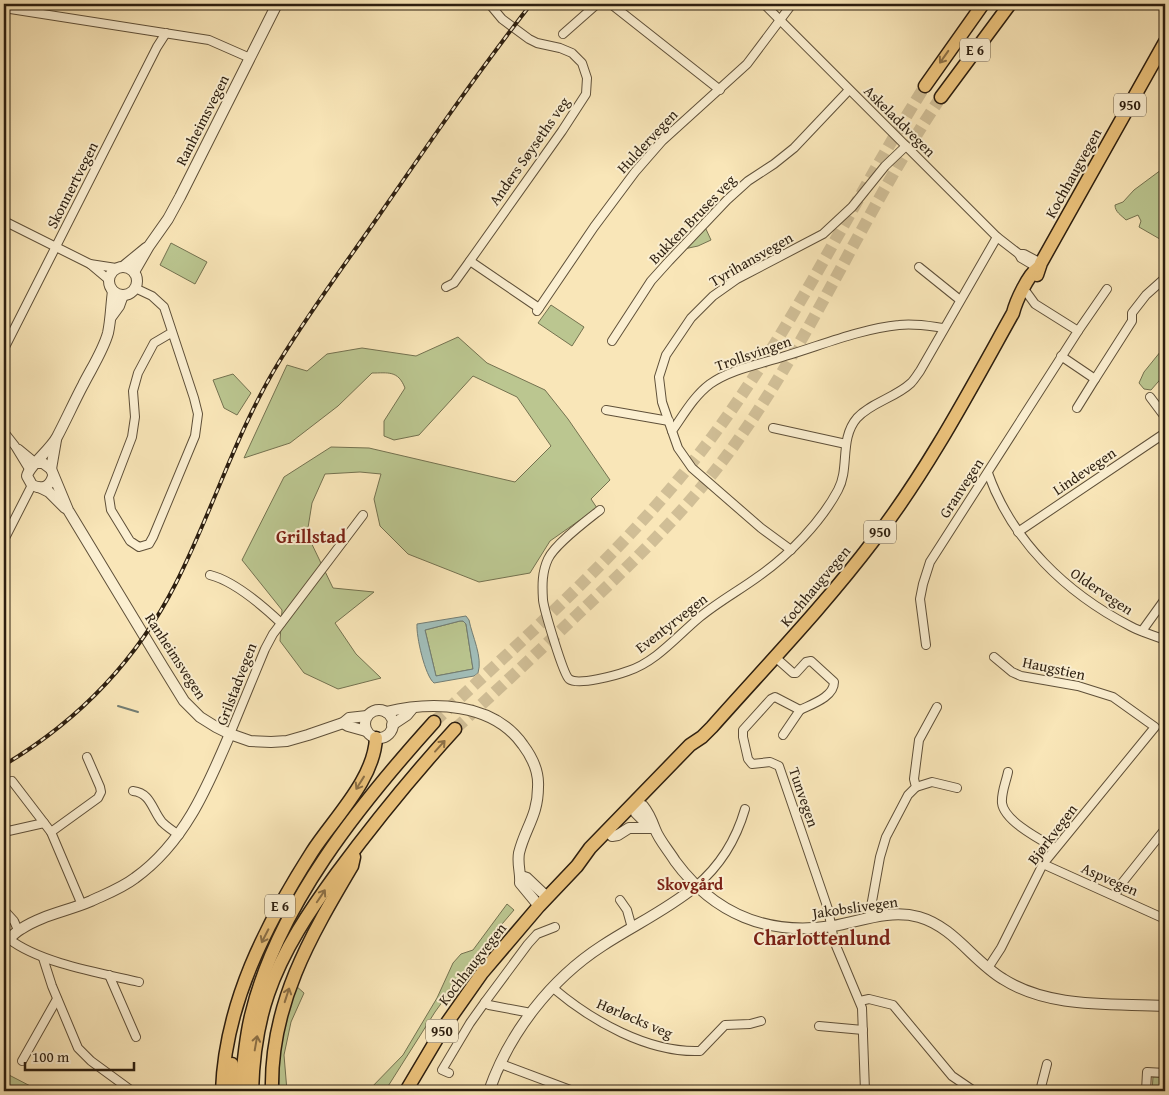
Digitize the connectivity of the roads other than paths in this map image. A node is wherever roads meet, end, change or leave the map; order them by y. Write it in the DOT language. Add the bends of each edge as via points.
graph roads {
  1 [pos="277,4"];
  2 [pos="597,4"];
  3 [pos="611,4"];
  4 [pos="764,4"];
  5 [pos="792,4"];
  6 [pos="984,4"];
  7 [pos="1010,4"];
  8 [pos="492,5"];
  9 [pos="4,8"];
  10 [pos="781,20"];
  11 [pos="166,33"];
  12 [pos="563,34"];
  13 [pos="1165,42"];
  14 [pos="250,58"];
  15 [pos="925,86"];
  16 [pos="720,90"];
  17 [pos="849,90"];
  18 [pos="942,97"];
  19 [pos="906,146"];
  20 [pos="4,221"];
  21 [pos="998,237"];
  22 [pos="148,246"];
  23 [pos="56,247"];
  24 [pos="470,261"];
  25 [pos="90,264"];
  26 [pos="1040,265"];
  27 [pos="120,267"];
  28 [pos="919,267"];
  29 [pos="134,272"];
  30 [pos="1165,278"];
  31 [pos="108,280"];
  32 [pos="446,287"];
  33 [pos="135,288"];
  34 [pos="1107,289"];
  35 [pos="113,291"];
  36 [pos="123,295"];
  37 [pos="960,300"];
  38 [pos="1028,300"];
  39 [pos="1013,313"];
  40 [pos="111,317"];
  41 [pos="944,328"];
  42 [pos="1078,330"];
  43 [pos="171,333"];
  44 [pos="612,340"];
  45 [pos="4,349"];
  46 [pos="1061,356"];
  47 [pos="1094,380"];
  48 [pos="1150,397"];
  49 [pos="1077,408"];
  50 [pos="606,410"];
  51 [pos="1165,417"];
  52 [pos="669,421"];
  53 [pos="773,428"];
  54 [pos="672,431"];
  55 [pos="4,432"];
  56 [pos="1165,433"];
  57 [pos="57,438"];
  58 [pos="846,444"];
  59 [pos="32,466"];
  60 [pos="52,473"];
  61 [pos="988,473"];
  62 [pos="37,487"];
  63 [pos="68,510"];
  64 [pos="600,510"];
  65 [pos="363,515"];
  66 [pos="1018,532"];
  67 [pos="4,540"];
  68 [pos="791,550"];
  69 [pos="210,575"];
  70 [pos="1165,599"];
  71 [pos="281,623"];
  72 [pos="1142,632"];
  73 [pos="1165,640"];
  74 [pos="926,645"];
  75 [pos="775,657"];
  76 [pos="994,657"];
  77 [pos="937,707"];
  78 [pos="412,708"];
  79 [pos="800,710"];
  80 [pos="386,712"];
  81 [pos="367,716"];
  82 [pos="434,722"];
  83 [pos="342,723"];
  84 [pos="392,725"];
  85 [pos="1155,727"];
  86 [pos="455,729"];
  87 [pos="230,734"];
  88 [pos="371,735"];
  89 [pos="783,735"];
  90 [pos="87,757"];
  91 [pos="1008,772"];
  92 [pos="12,781"];
  93 [pos="916,787"];
  94 [pos="957,788"];
  95 [pos="133,791"];
  96 [pos="638,807"];
  97 [pos="745,809"];
  98 [pos="44,823"];
  99 [pos="652,828"];
  100 [pos="1165,829"];
  101 [pos="4,832"];
  102 [pos="51,832"];
  103 [pos="179,835"];
  104 [pos="612,836"];
  105 [pos="356,848"];
  106 [pos="1055,848"];
  107 [pos="1044,864"];
  108 [pos="576,866"];
  109 [pos="696,886"];
  110 [pos="1115,895"];
  111 [pos="620,900"];
  112 [pos="543,902"];
  113 [pos="82,905"];
  114 [pos="4,910"];
  115 [pos="869,918"];
  116 [pos="1165,919"];
  117 [pos="830,926"];
  118 [pos="555,927"];
  119 [pos="632,928"];
  120 [pos="18,930"];
  121 [pos="6,942"];
  122 [pos="44,958"];
  123 [pos="268,964"];
  124 [pos="988,968"];
  125 [pos="109,975"];
  126 [pos="139,982"];
  127 [pos="553,988"];
  128 [pos="57,999"];
  129 [pos="860,1001"];
  130 [pos="486,1002"];
  131 [pos="1165,1006"];
  132 [pos="530,1015"];
  133 [pos="761,1021"];
  134 [pos="819,1026"];
  135 [pos="863,1030"];
  136 [pos="136,1037"];
  137 [pos="22,1062"];
  138 [pos="500,1064"];
  139 [pos="1047,1064"];
  140 [pos="449,1073"];
  141 [pos="1165,1073"];
  142 [pos="132,1091"];
  143 [pos="222,1091"];
  144 [pos="231,1091"];
  145 [pos="242,1091"];
  146 [pos="252,1091"];
  147 [pos="272,1091"];
  148 [pos="406,1091"];
  149 [pos="489,1091"];
  150 [pos="573,1091"];
  151 [pos="865,1091"];
  152 [pos="974,1091"];
  153 [pos="1040,1091"];
  154 [pos="1146,1091"];
  1 -- 14 [label="street, Ranheimsvegen"];
  2 -- 12 [label="street"];
  3 -- 16 [label="street"];
  4 -- 10 [label="street, Askeladdvegen"];
  5 -- 10 [label="street, Huldervegen"];
  6 -- 15 [label="main road, E 6, one-way"];
  7 -- 18 [label="main road, E 6"];
  8 -- 24 [label="street, Anders Søyseths veg" via="502,19 529,39 572,53 582,63 587,78 586,94"];
  9 -- 11 [label="street"];
  10 -- 16 [label="street, Huldervegen" via="747,64"];
  10 -- 17 [label="street, Askeladdvegen"];
  11 -- 14 [label="street" via="209,40"];
  11 -- 23 [label="street, Skonnertvegen"];
  13 -- 26 [label="main road, Kochhaugvegen / 950"];
  14 -- 22 [label="street, Ranheimsvegen" via="168,219"];
  16 -- 24 [label="street, Huldervegen" via="662,141 627,182 538,309"];
  17 -- 19 [label="street, Askeladdvegen"];
  17 -- 44 [label="street, Bukken Bruses veg" via="794,148 748,181 675,254 651,281"];
  19 -- 21 [label="street, Askeladdvegen"];
  19 -- 52 [label="street, Tyrihansvegen" via="852,207 823,234 738,279 691,318 669,350 660,372 660,394"];
  20 -- 23 [label="street"];
  21 -- 26 [label="street, Askeladdvegen" via="1021,258"];
  21 -- 37 [label="street, Eventyrvegen"];
  22 -- 27 [label="street, Ranheimsvegen"];
  22 -- 29 [label="street, Ranheimsvegen"];
  23 -- 25 [label="street"];
  23 -- 45 [label="street, Skonnertvegen"];
  24 -- 32 [label="street, Anders Søyseths veg" via="454,283"];
  25 -- 27 [label="street"];
  25 -- 31 [label="street"];
  26 -- 38 [label="main road, Kochhaugvegen / 950"];
  26 -- 39 [label="main road, Kochhaugvegen / 950" via="1028,280"];
  27 -- 29 [label="street"];
  27 -- 31 [label="street" via="111,273"];
  28 -- 37 [label="street"];
  29 -- 33 [label="street"];
  30 -- 47 [label="street" via="1132,312 1132,321"];
  31 -- 35 [label="street"];
  33 -- 36 [label="street"];
  33 -- 43 [label="street" via="161,303"];
  34 -- 42 [label="street, Granvegen"];
  35 -- 36 [label="street"];
  35 -- 40 [label="street"];
  36 -- 40 [label="street"];
  37 -- 41 [label="street, Eventyrvegen"];
  38 -- 39 [label="main road, Kochhaugvegen / 950"];
  38 -- 42 [label="street"];
  39 -- 75 [label="main road, Kochhaugvegen / 950" via="948,427 896,509 852,568"];
  40 -- 57 [label="street" via="101,350"];
  41 -- 54 [label="street, Trollsvingen" via="908,324 878,328 729,374 698,394"];
  41 -- 58 [label="street, Eventyrvegen" via="911,384 856,419"];
  42 -- 46 [label="street, Granvegen"];
  43 -- 43 [label="street" via="194,398 197,427 153,537 149,544 139,547 130,541 111,510 109,497 132,437 135,417 133,391 138,373 154,344"];
  46 -- 47 [label="street"];
  46 -- 61 [label="street, Granvegen"];
  47 -- 49 [label="street"];
  48 -- 51 [label="street"];
  50 -- 52 [label="street"];
  52 -- 54 [label="street, Tyrihansvegen"];
  53 -- 58 [label="street"];
  54 -- 68 [label="street" via="678,448 692,468"];
  55 -- 59 [label="street"];
  56 -- 66 [label="street, Lindevegen"];
  57 -- 59 [label="street"];
  57 -- 60 [label="street"];
  58 -- 68 [label="street, Eventyrvegen" via="839,489 822,515"];
  59 -- 60 [label="street" via="46,464"];
  59 -- 62 [label="street" via="28,476"];
  60 -- 62 [label="street" via="48,485"];
  60 -- 63 [label="street, Ranheimsvegen"];
  61 -- 66 [label="street, Oldervegen"];
  61 -- 74 [label="street, Granvegen" via="930,562 920,599"];
  62 -- 63 [label="street, Ranheimsvegen" via="49,492"];
  62 -- 67 [label="street"];
  63 -- 87 [label="street, Ranheimsvegen" via="178,692 200,717"];
  64 -- 68 [label="street, Eventyrvegen" via="548,557 542,574 543,602 562,666 573,681 612,676 649,660 701,616 760,576"];
  65 -- 71 [label="street, Grilstadvegen"];
  66 -- 72 [label="street, Oldervegen" via="1065,584"];
  69 -- 71 [label="street" via="220,577 267,609"];
  70 -- 72 [label="street"];
  71 -- 87 [label="street, Grilstadvegen" via="265,649"];
  72 -- 73 [label="street, Oldervegen"];
  75 -- 79 [label="street" via="793,673 810,661 834,682 834,688 828,694"];
  75 -- 96 [label="main road, Kochhaugvegen / 950" via="702,737 690,745"];
  76 -- 85 [label="street, Haugstien" via="1020,676 1110,694"];
  77 -- 93 [label="street" via="919,740 914,778"];
  78 -- 80 [label="street"];
  78 -- 84 [label="street"];
  78 -- 112 [label="street" via="442,706 485,715 508,728 526,749 537,772 538,797 518,865 520,883"];
  79 -- 89 [label="street"];
  79 -- 117 [label="street, Tunvegen" via="775,697 745,727 743,737 752,764 770,762 779,766 828,909"];
  80 -- 81 [label="street" via="373,711"];
  80 -- 84 [label="street"];
  81 -- 83 [label="street, Grilstadvegen" via="349,718"];
  81 -- 88 [label="street" via="364,723"];
  82 -- 123 [label="main road, E 6" via="390,771 329,852 302,896"];
  83 -- 87 [label="street, Grilstadvegen" via="287,741 250,741"];
  83 -- 88 [label="street"];
  84 -- 88 [label="street" via="386,736"];
  85 -- 106 [label="street, Bjørkvegen"];
  105 -- 86 [label="main road, E 6, one-way"];
  87 -- 103 [label="street" via="210,782"];
  88 -- 143 [label="main road, E 6, one-way" via="374,757 364,778 304,864 252,962 234,1011"];
  90 -- 102 [label="street" via="101,792 98,798"];
  91 -- 106 [label="street" via="1002,796 1003,807 1023,830"];
  92 -- 98 [label="street"];
  93 -- 94 [label="street" via="932,782"];
  93 -- 115 [label="street" via="908,794 886,837"];
  95 -- 103 [label="street" via="146,796 162,822"];
  96 -- 99 [label="street, Jakobslivegen" via="654,824"];
  96 -- 104 [label="main road, Kochhaugvegen / 950"];
  96 -- 108 [label="main road, Kochhaugvegen / 950" via="590,848"];
  97 -- 109 [label="street" via="732,844 710,874"];
  98 -- 101 [label="street"];
  98 -- 102 [label="street"];
  99 -- 104 [label="street" via="629,828"];
  99 -- 109 [label="street, Jakobslivegen"];
  100 -- 110 [label="street"];
  102 -- 113 [label="street"];
  103 -- 113 [label="street" via="135,878"];
  104 -- 108 [label="main road, Kochhaugvegen / 950" via="595,854"];
  146 -- 105 [label="main road, E 6, one-way" via="260,1019 277,973 310,912"];
  147 -- 105 [label="main road, E 6, one-way" via="276,1037 291,983 307,945 352,866"];
  106 -- 107 [label="street, Bjørkvegen"];
  107 -- 110 [label="street, Aspvegen"];
  107 -- 124 [label="street, Bjørkvegen"];
  108 -- 112 [label="main road, Kochhaugvegen / 950"];
  109 -- 117 [label="street, Jakobslivegen" via="721,906 754,922 790,928"];
  109 -- 119 [label="street" via="669,907"];
  110 -- 116 [label="street, Aspvegen"];
  111 -- 119 [label="street"];
  112 -- 148 [label="main road, Kochhaugvegen / 950" via="472,987"];
  113 -- 120 [label="street"];
  114 -- 120 [label="street"];
  115 -- 117 [label="street, Jakobslivegen"];
  115 -- 124 [label="street, Jakobslivegen" via="902,914 925,919 949,933"];
  117 -- 129 [label="street, Tunvegen"];
  118 -- 130 [label="street" via="537,934"];
  119 -- 127 [label="street" via="585,959"];
  120 -- 121 [label="street"];
  121 -- 122 [label="street"];
  122 -- 125 [label="street"];
  122 -- 128 [label="street"];
  123 -- 144 [label="main road, E 6" via="246,1001 235,1041"];
  123 -- 145 [label="main road, E 6" via="250,1016"];
  124 -- 131 [label="street, Jakobslivegen" via="1015,986 1052,998"];
  125 -- 126 [label="street"];
  125 -- 136 [label="street"];
  127 -- 132 [label="street"];
  127 -- 133 [label="street, Hørløcks veg" via="594,1019 652,1045 672,1050 700,1051 725,1025"];
  128 -- 137 [label="street"];
  128 -- 142 [label="street" via="78,1048"];
  129 -- 135 [label="street, Tunvegen"];
  129 -- 152 [label="street" via="869,999 893,1004 952,1076"];
  130 -- 132 [label="street"];
  130 -- 140 [label="street" via="442,1070"];
  132 -- 138 [label="street"];
  134 -- 135 [label="street"];
  135 -- 151 [label="street, Tunvegen"];
  138 -- 149 [label="street"];
  138 -- 150 [label="street"];
  139 -- 153 [label="street"];
  141 -- 154 [label="street" via="1147,1072"];
}
